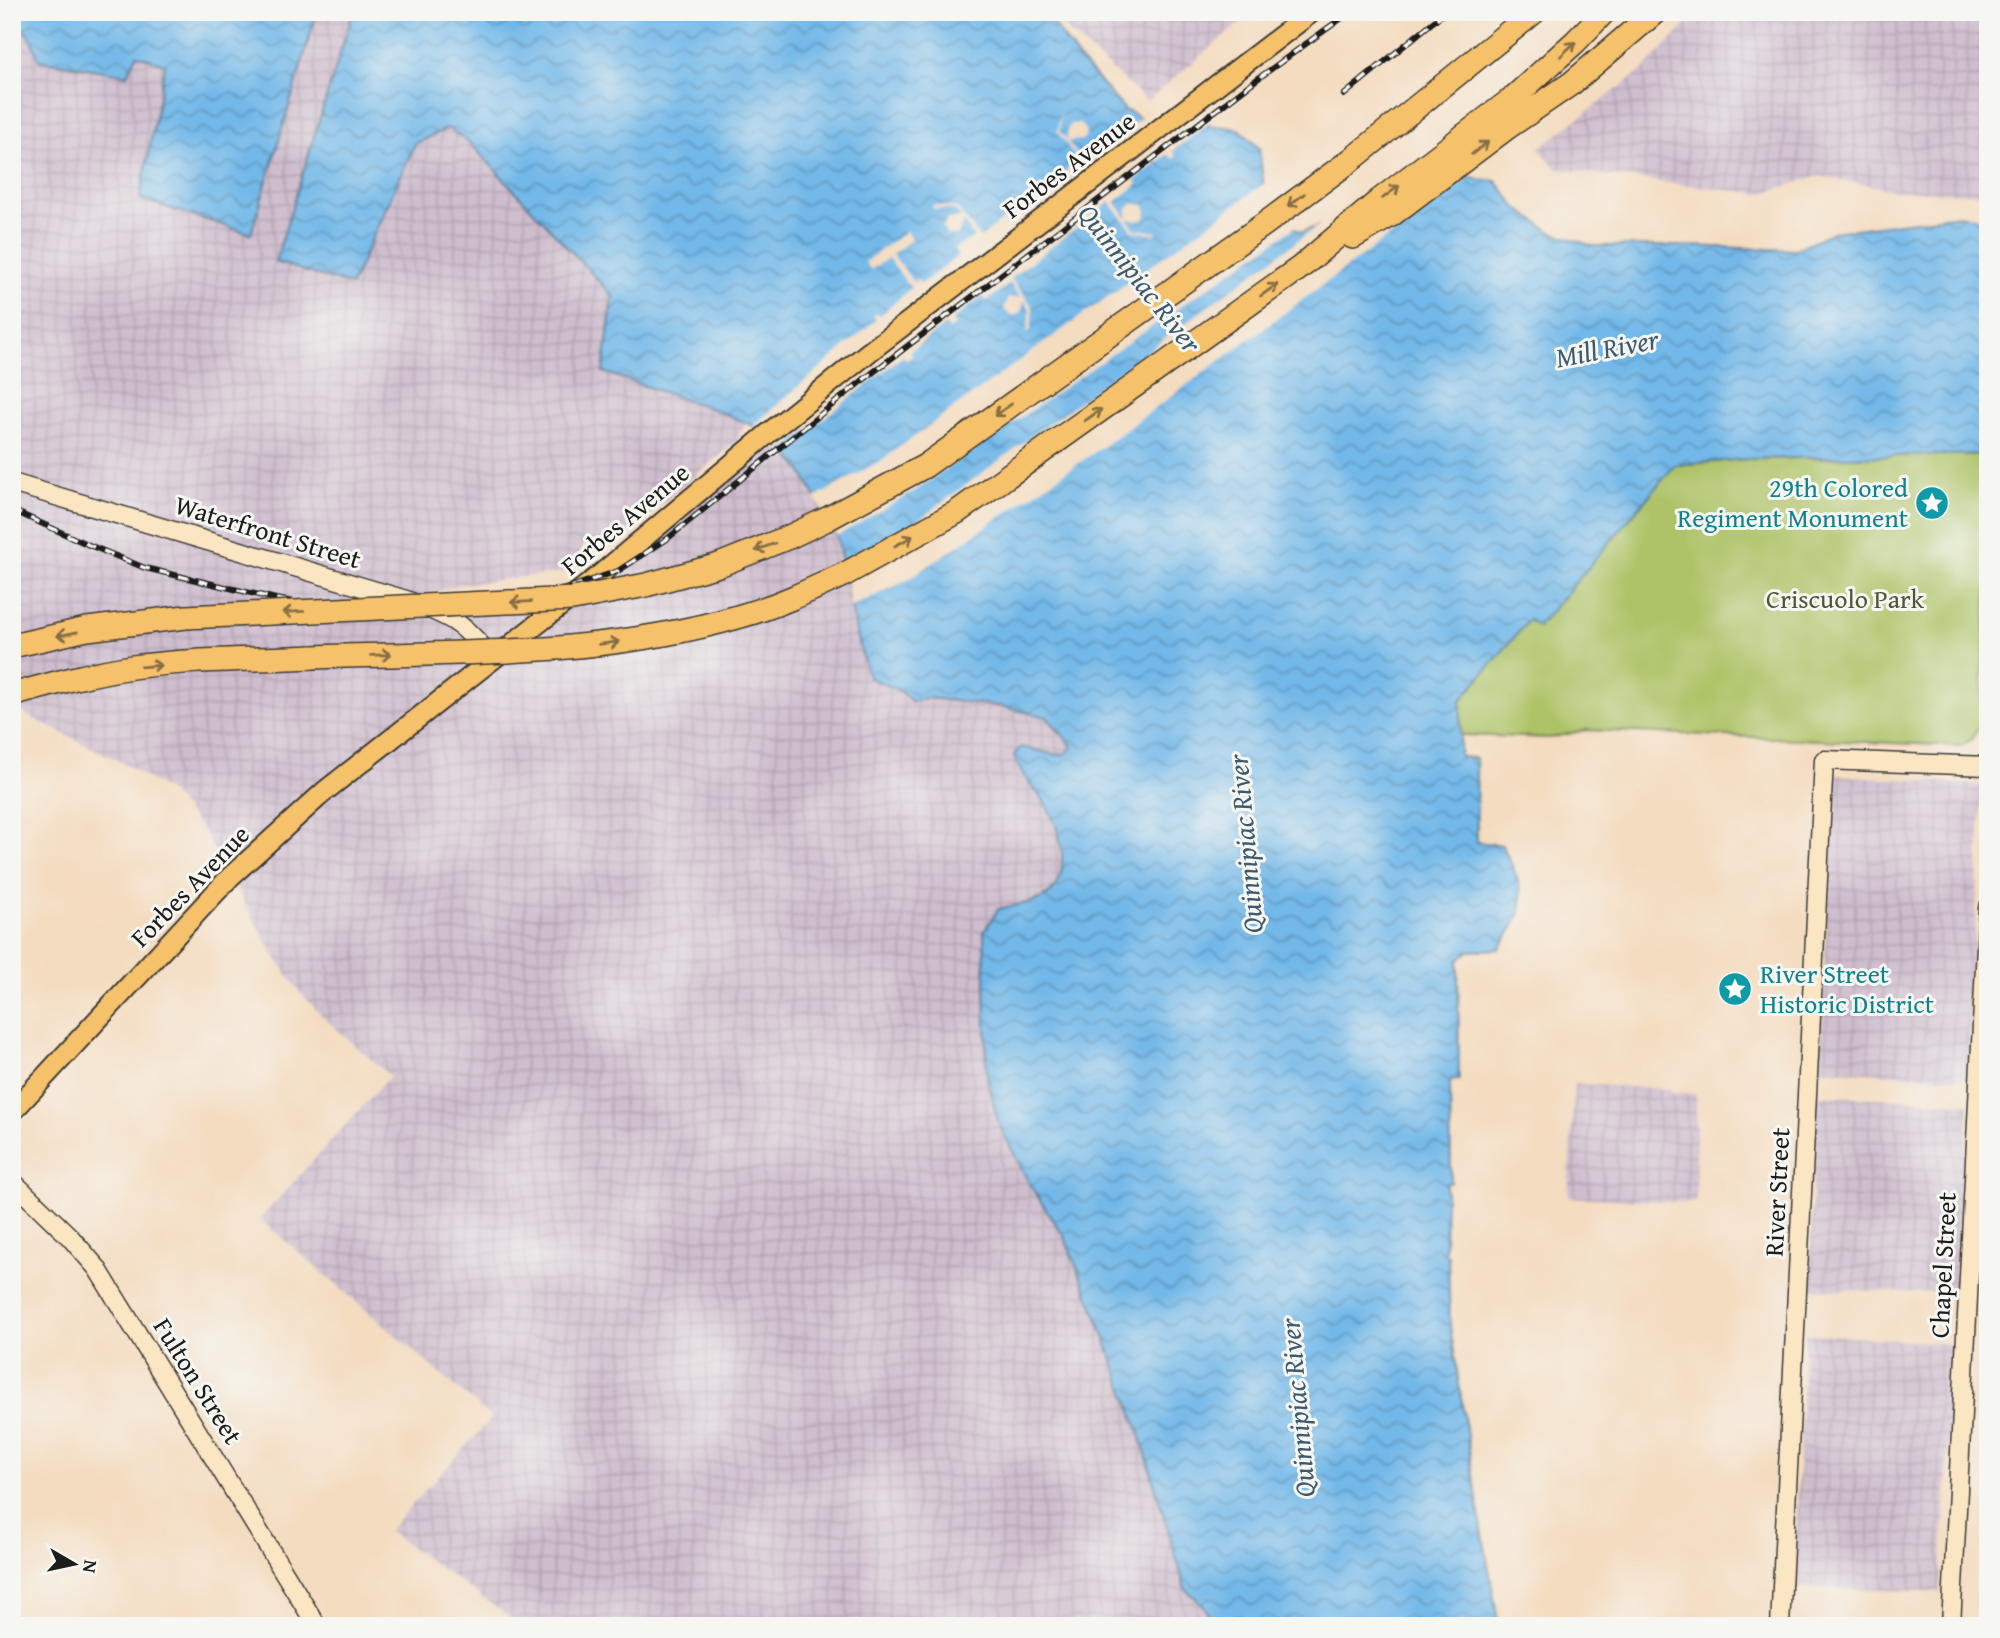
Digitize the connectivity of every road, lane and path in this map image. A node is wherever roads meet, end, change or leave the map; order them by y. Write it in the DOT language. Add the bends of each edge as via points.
graph roads {
  1 [pos="1312,12"];
  2 [pos="1508,12"];
  3 [pos="1534,12"];
  4 [pos="1604,12"];
  5 [pos="1638,12"];
  6 [pos="1655,12"];
  7 [pos="1505,129"];
  8 [pos="1351,160"];
  9 [pos="1301,267"];
  10 [pos="12,483"];
  11 [pos="12,646"];
  12 [pos="493,659"];
  13 [pos="12,695"];
  14 [pos="1988,766"];
  15 [pos="1988,908"];
  16 [pos="12,1112"];
  17 [pos="12,1181"];
  18 [pos="317,1626"];
  19 [pos="1780,1626"];
  20 [pos="1951,1626"];
  1 -- 12 [label="main road, Forbes Avenue" via="869,352"];
  2 -- 8 [label="highway"];
  3 -- 8 [label="highway"];
  9 -- 4 [label="highway, one-way" via="1512,99"];
  5 -- 7 [label="highway"];
  6 -- 7 [label="highway" via="1572,83"];
  9 -- 7 [label="highway, one-way" via="1391,215"];
  8 -- 11 [label="highway, one-way, bridge" via="925,466 827,519 719,565 573,599 186,617 87,629"];
  13 -- 9 [label="highway, one-way, bridge" via="133,667 573,647 742,616 845,574 957,512"];
  10 -- 12 [label="street, Waterfront Street" via="406,600 456,621"];
  12 -- 16 [label="main road, Forbes Avenue" via="325,791 230,877"];
  14 -- 19 [label="street, River Street" via="1824,760"];
  15 -- 20 [label="street, Chapel Street"];
  17 -- 18 [label="street, Fulton Street" via="97,1268"];
}
